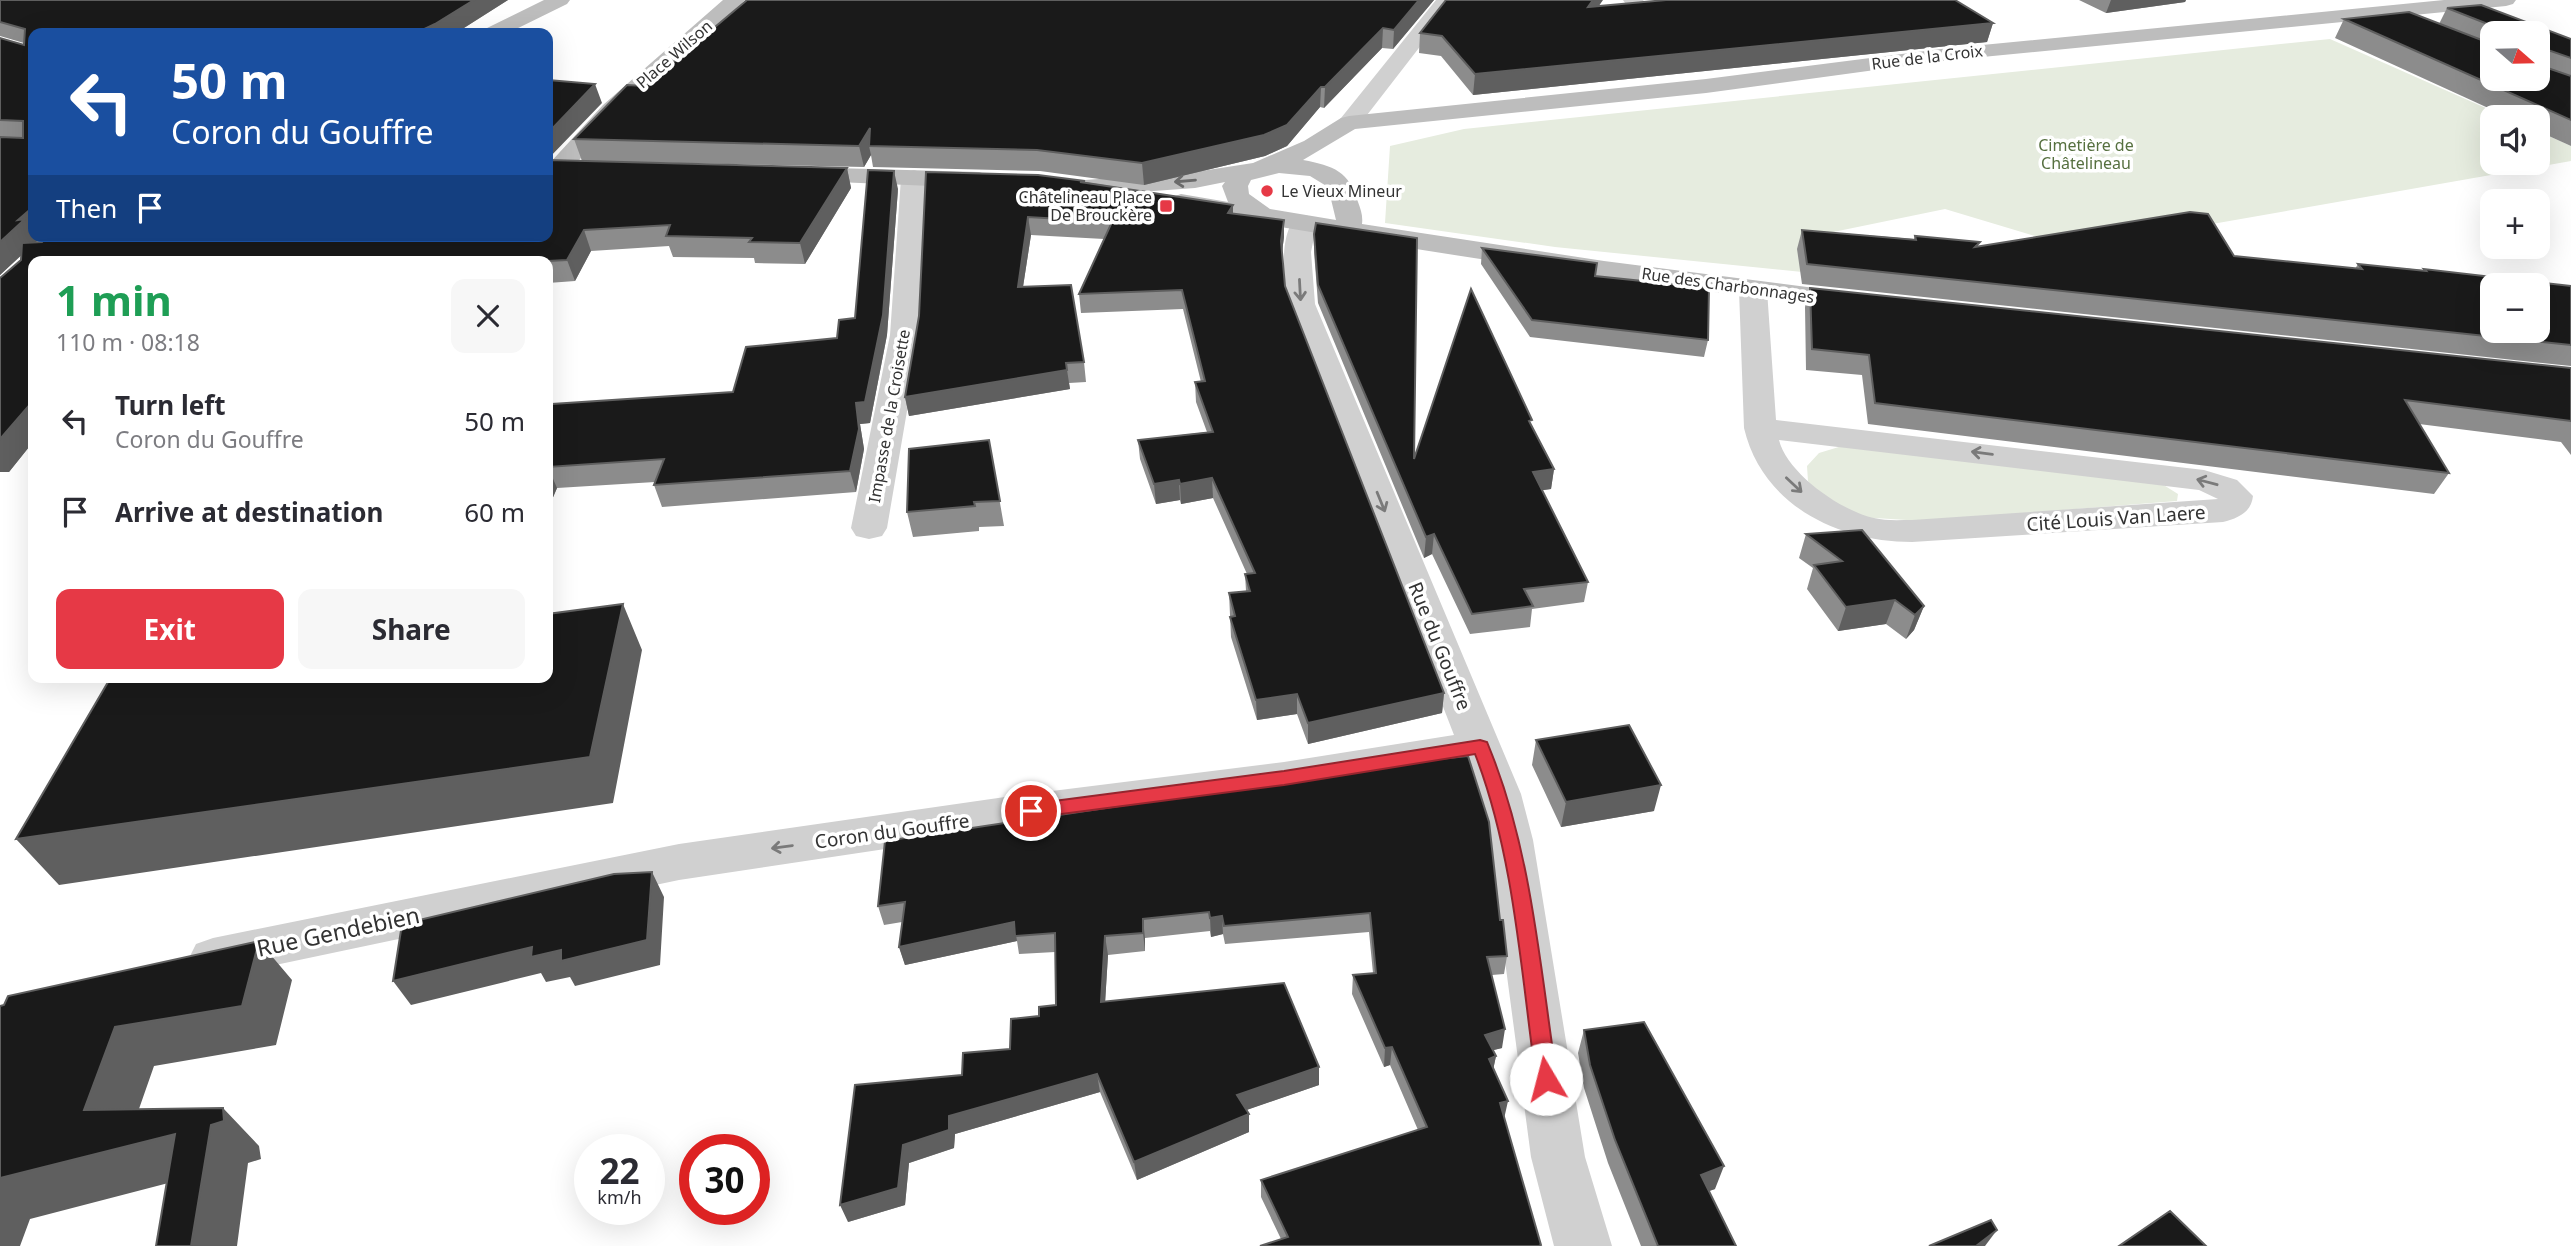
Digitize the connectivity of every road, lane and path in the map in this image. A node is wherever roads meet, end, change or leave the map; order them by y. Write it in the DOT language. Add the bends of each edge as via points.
graph roads {
  1 [pos="560,0"];
  2 [pos="735,0"];
  3 [pos="1446,0"];
  4 [pos="1633,0"];
  5 [pos="1774,0"];
  6 [pos="2506,0"];
  7 [pos="2378,12"];
  8 [pos="2416,27"];
  9 [pos="502,28"];
  10 [pos="1349,123"];
  11 [pos="1261,168"];
  12 [pos="553,169"];
  13 [pos="553,170"];
  14 [pos="585,170"];
  15 [pos="779,174"];
  16 [pos="914,178"];
  17 [pos="1000,181"];
  18 [pos="1339,184"];
  19 [pos="1262,216"];
  20 [pos="1304,223"];
  21 [pos="1348,230"];
  22 [pos="1753,290"];
  23 [pos="1889,304"];
  24 [pos="1760,428"];
  25 [pos="869,528"];
  26 [pos="1480,747"];
  27 [pos="679,862"];
  28 [pos="166,970"];
  29 [pos="1583,1246"];
  1 -- 9 [label="street"];
  2 -- 12 [label="street, Place Wilson" via="611,110"];
  3 -- 10 [label="street"];
  4 -- 5 [label="street" via="1641,12"];
  6 -- 7 [label="street, Rue de la Croix"];
  7 -- 8 [label="street"];
  7 -- 10 [label="street, Rue de la Croix" via="1941,55 1706,86"];
  10 -- 11 [label="street" via="1313,146"];
  10 -- 18 [label="street" via="1343,137"];
  11 -- 18 [label="street" via="1311,169"];
  11 -- 19 [label="street" via="1242,175 1235,186 1236,194"];
  11 -- 19 [label="street, Rue des Charbonnages, one-way" via="1195,180 1073,186"];
  13 -- 14 [label="street"];
  15 -- 16 [label="street"];
  16 -- 17 [label="street"];
  16 -- 25 [label="street, Impasse de la Croisette" via="905,335"];
  18 -- 21 [label="street" via="1350,217"];
  19 -- 20 [label="street, Rue des Charbonnages"];
  20 -- 21 [label="street, Rue des Charbonnages"];
  20 -- 26 [label="street, Rue du Gouffre, one-way" via="1297,252 1301,304"];
  21 -- 22 [label="street, Rue des Charbonnages"];
  22 -- 23 [label="street, Rue des Charbonnages"];
  22 -- 24 [label="street"];
  24 -- 24 [label="street, Cité Louis Van Laere, one-way" via="1766,450 1790,482 1820,507 1847,522 1873,529 1912,531 2188,514 2223,511 2235,504 2236,496 2225,487 2204,480"];
  26 -- 27 [label="street, Coron du Gouffre, one-way"];
  26 -- 29 [label="street, Rue du Gouffre" via="1499,793 1511,841 1558,1157"];
  27 -- 28 [label="street, Rue Gendebien"];
}
